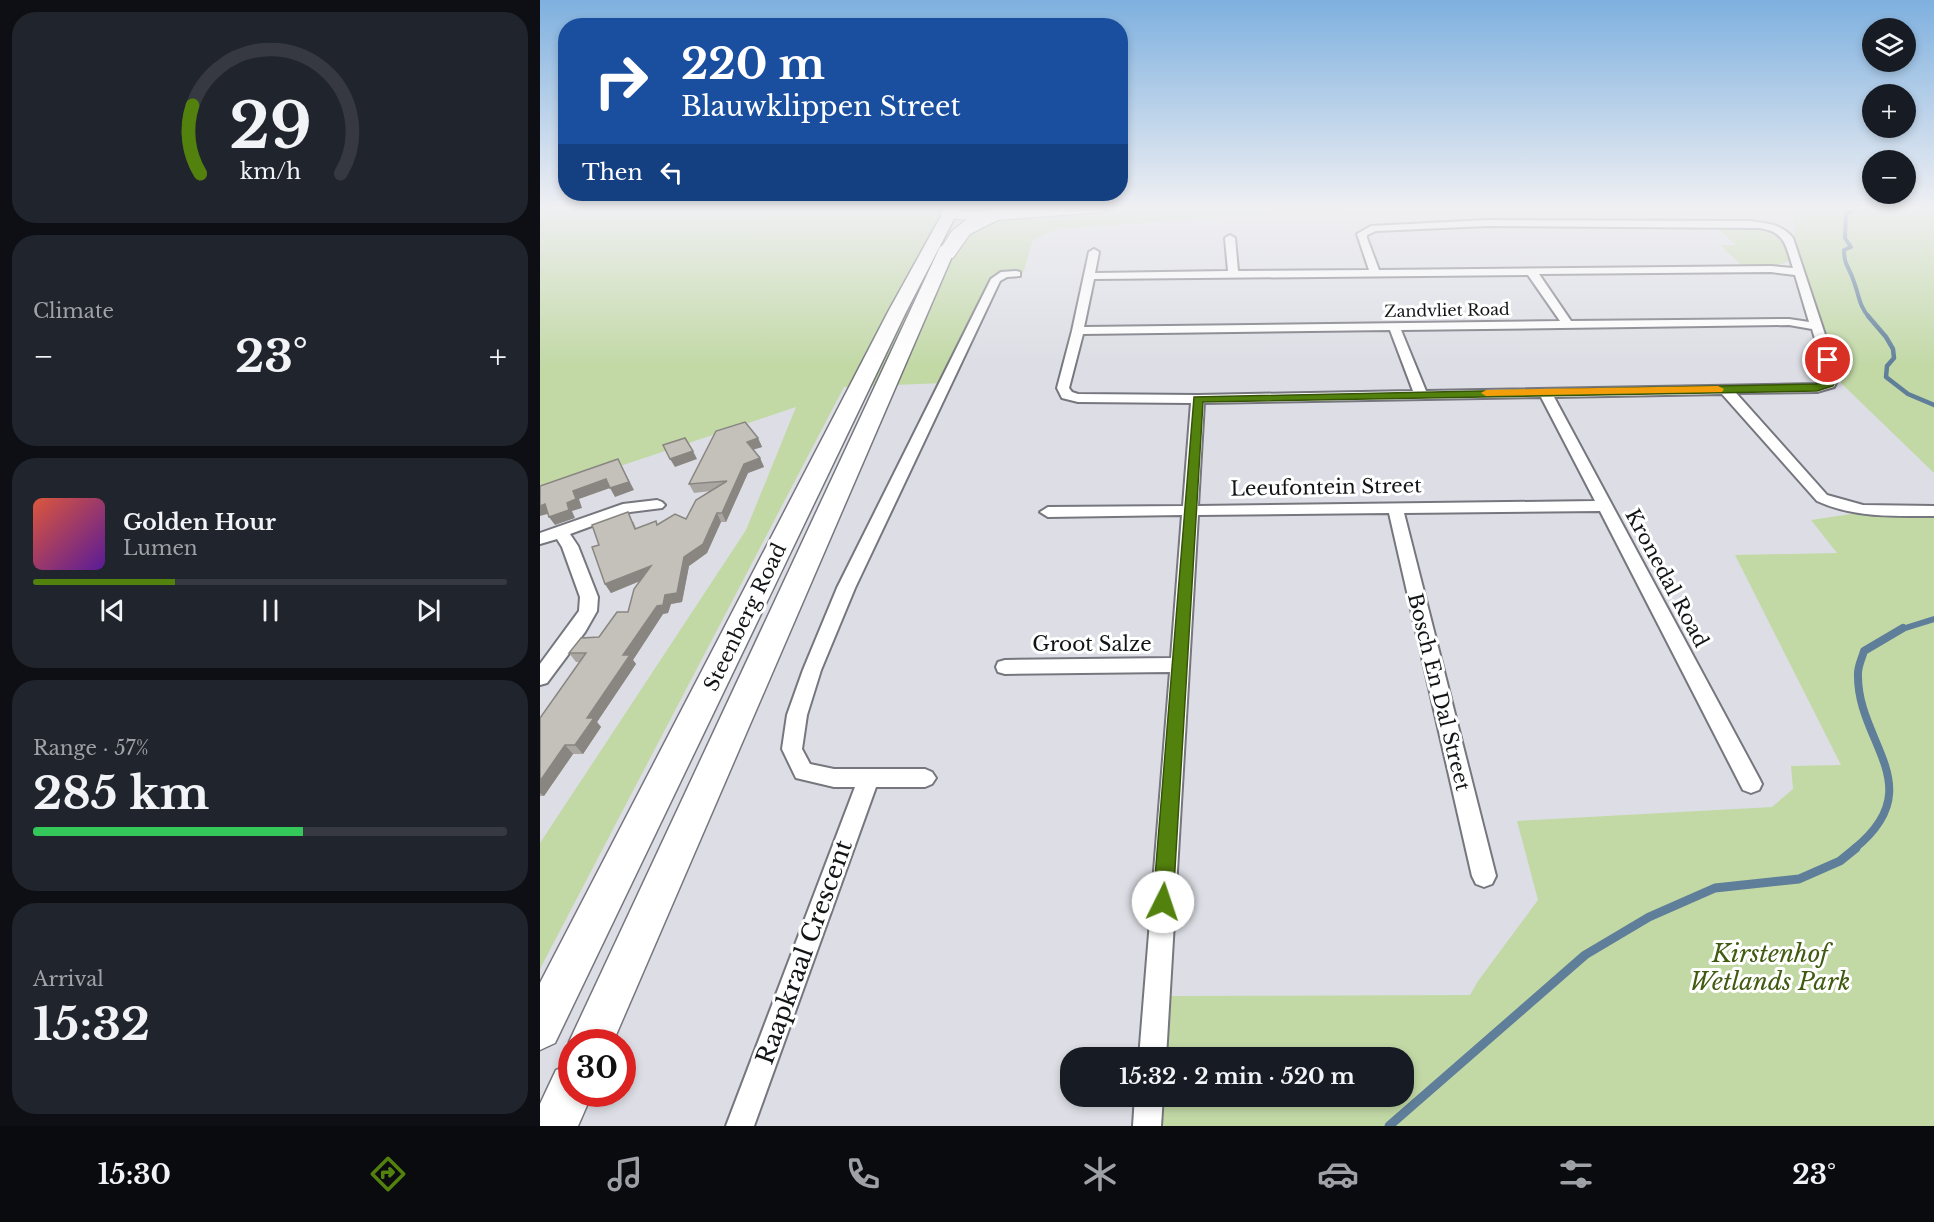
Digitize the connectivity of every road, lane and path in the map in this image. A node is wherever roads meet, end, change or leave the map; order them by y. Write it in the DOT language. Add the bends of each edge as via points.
graph roads {
  1 [pos="928,260"];
  2 [pos="944,260"];
  3 [pos="1092,260"];
  4 [pos="1232,260"];
  5 [pos="1371,260"];
  6 [pos="1795,260"];
  7 [pos="1531,271"];
  8 [pos="1799,272"];
  9 [pos="1375,273"];
  10 [pos="1016,274"];
  11 [pos="1233,275"];
  12 [pos="1089,276"];
  13 [pos="1568,325"];
  14 [pos="1816,326"];
  15 [pos="1394,327"];
  16 [pos="1078,332"];
  17 [pos="1725,389"];
  18 [pos="1545,392"];
  19 [pos="1421,394"];
  20 [pos="1198,399"];
  21 [pos="657,505"];
  22 [pos="1605,506"];
  23 [pos="1395,508"];
  24 [pos="1190,510"];
  25 [pos="1934,511"];
  26 [pos="1048,512"];
  27 [pos="560,532"];
  28 [pos="540,539"];
  29 [pos="1180,665"];
  30 [pos="1005,667"];
  31 [pos="540,678"];
  32 [pos="869,778"];
  33 [pos="925,778"];
  34 [pos="1751,784"];
  35 [pos="1484,876"];
  36 [pos="540,1028"];
  37 [pos="597,1029"];
  38 [pos="1153,1047"];
  39 [pos="563,1107"];
  40 [pos="1148,1107"];
  41 [pos="554,1126"];
  42 [pos="740,1126"];
  43 [pos="1147,1126"];
  1 -- 36 [label="main road, Steenberg Road" via="891,323"];
  2 -- 37 [label="main road, Steenberg Road"];
  3 -- 12 [label="street"];
  4 -- 11 [label="street"];
  5 -- 9 [label="street"];
  6 -- 8 [label="street"];
  7 -- 8 [label="street"];
  7 -- 9 [label="street"];
  7 -- 13 [label="street"];
  8 -- 14 [label="street"];
  9 -- 11 [label="street"];
  10 -- 32 [label="street" via="996,279 846,588 796,715 792,749 803,772 834,778"];
  11 -- 12 [label="street"];
  12 -- 16 [label="street"];
  13 -- 14 [label="street, Zandvliet Road" via="1789,322"];
  13 -- 15 [label="street, Zandvliet Road"];
  14 -- 17 [label="street" via="1833,376 1830,384 1817,388"];
  15 -- 16 [label="street, Zandvliet Road"];
  15 -- 19 [label="street"];
  16 -- 20 [label="street" via="1063,388 1067,395 1091,400"];
  17 -- 18 [label="street"];
  17 -- 25 [label="street" via="1814,491 1835,505 1864,512"];
  18 -- 19 [label="street"];
  18 -- 22 [label="street, Kronedal Road"];
  19 -- 20 [label="street"];
  20 -- 24 [label="street"];
  21 -- 27 [label="street" via="628,507"];
  22 -- 23 [label="street, Leeufontein Street"];
  22 -- 34 [label="street, Kronedal Road"];
  23 -- 24 [label="street, Leeufontein Street"];
  23 -- 35 [label="street, Bosch En Dal Street"];
  24 -- 26 [label="street, Leeufontein Street"];
  24 -- 29 [label="street"];
  27 -- 28 [label="street"];
  27 -- 31 [label="street" via="570,546 589,597 588,611"];
  29 -- 30 [label="street, Groot Salze"];
  29 -- 38 [label="street"];
  32 -- 33 [label="street"];
  32 -- 42 [label="street, Raapkraal Crescent"];
  39 -- 41 [label="main road"];
  40 -- 43 [label="street"];
}
